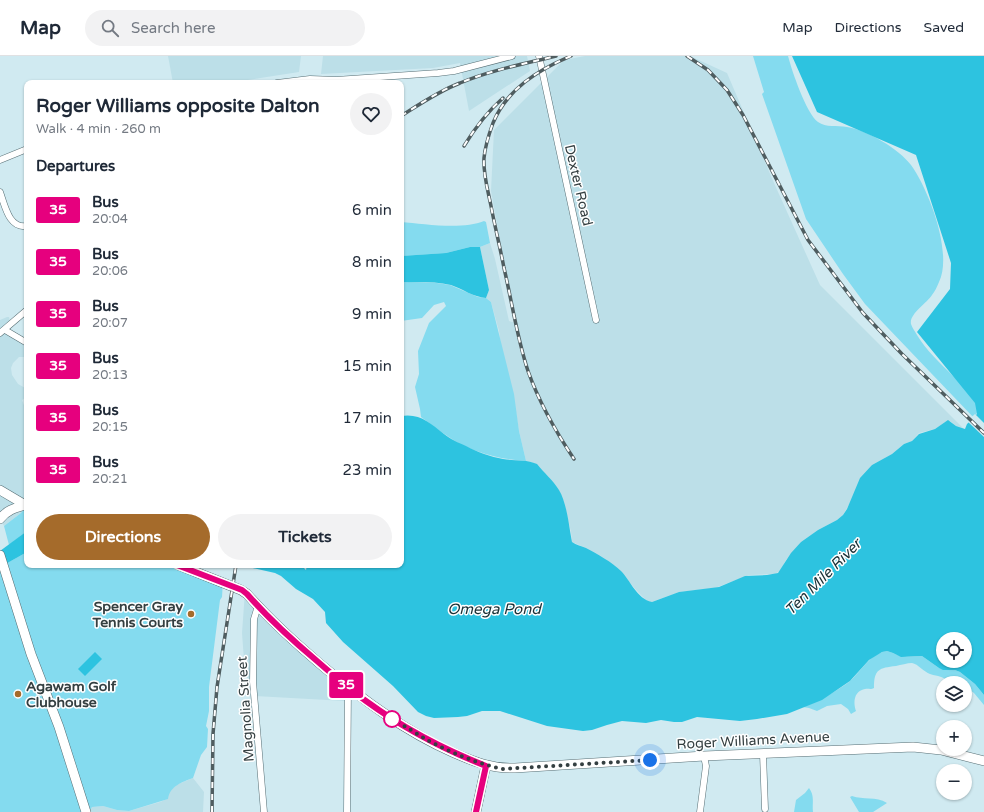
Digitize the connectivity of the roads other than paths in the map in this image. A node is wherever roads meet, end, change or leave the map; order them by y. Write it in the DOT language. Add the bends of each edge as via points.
graph roads {
  1 [pos="512,56"];
  2 [pos="539,56"];
  3 [pos="302,80"];
  4 [pos="340,80"];
  5 [pos="340,80"];
  6 [pos="24,150"];
  7 [pos="0,160"];
  8 [pos="0,192"];
  9 [pos="24,227"];
  10 [pos="24,313"];
  11 [pos="596,320"];
  12 [pos="2,331"];
  13 [pos="24,342"];
  14 [pos="0,490"];
  15 [pos="24,505"];
  16 [pos="24,506"];
  17 [pos="0,519"];
  18 [pos="0,555"];
  19 [pos="186,568"];
  20 [pos="258,606"];
  21 [pos="348,687"];
  22 [pos="763,754"];
  23 [pos="704,756"];
  24 [pos="984,760"];
  25 [pos="486,766"];
  26 [pos="765,809"];
  27 [pos="86,812"];
  28 [pos="264,812"];
  29 [pos="347,812"];
  30 [pos="476,812"];
  31 [pos="700,812"];
  1 -- 4 [label="street" via="454,71"];
  2 -- 11 [label="street, Dexter Road"];
  3 -- 5 [label="street"];
  6 -- 7 [label="street"];
  8 -- 9 [label="street" via="10,220"];
  10 -- 12 [label="street"];
  12 -- 13 [label="street"];
  14 -- 15 [label="main road"];
  16 -- 17 [label="main road" via="14,508"];
  18 -- 27 [label="main road" via="31,654 59,727"];
  19 -- 20 [label="main road, Roger Williams Avenue" via="242,590"];
  20 -- 21 [label="main road, Roger Williams Avenue" via="286,635"];
  20 -- 28 [label="street, Magnolia Street" via="254,619 253,682"];
  21 -- 25 [label="main road, Roger Williams Avenue" via="424,738"];
  21 -- 29 [label="street"];
  22 -- 23 [label="main road, Roger Williams Avenue"];
  22 -- 24 [label="main road, Roger Williams Avenue" via="913,747 941,750"];
  22 -- 26 [label="street"];
  23 -- 25 [label="main road, Roger Williams Avenue" via="502,769"];
  23 -- 31 [label="street" via="706,766"];
  25 -- 30 [label="main road"];
}
